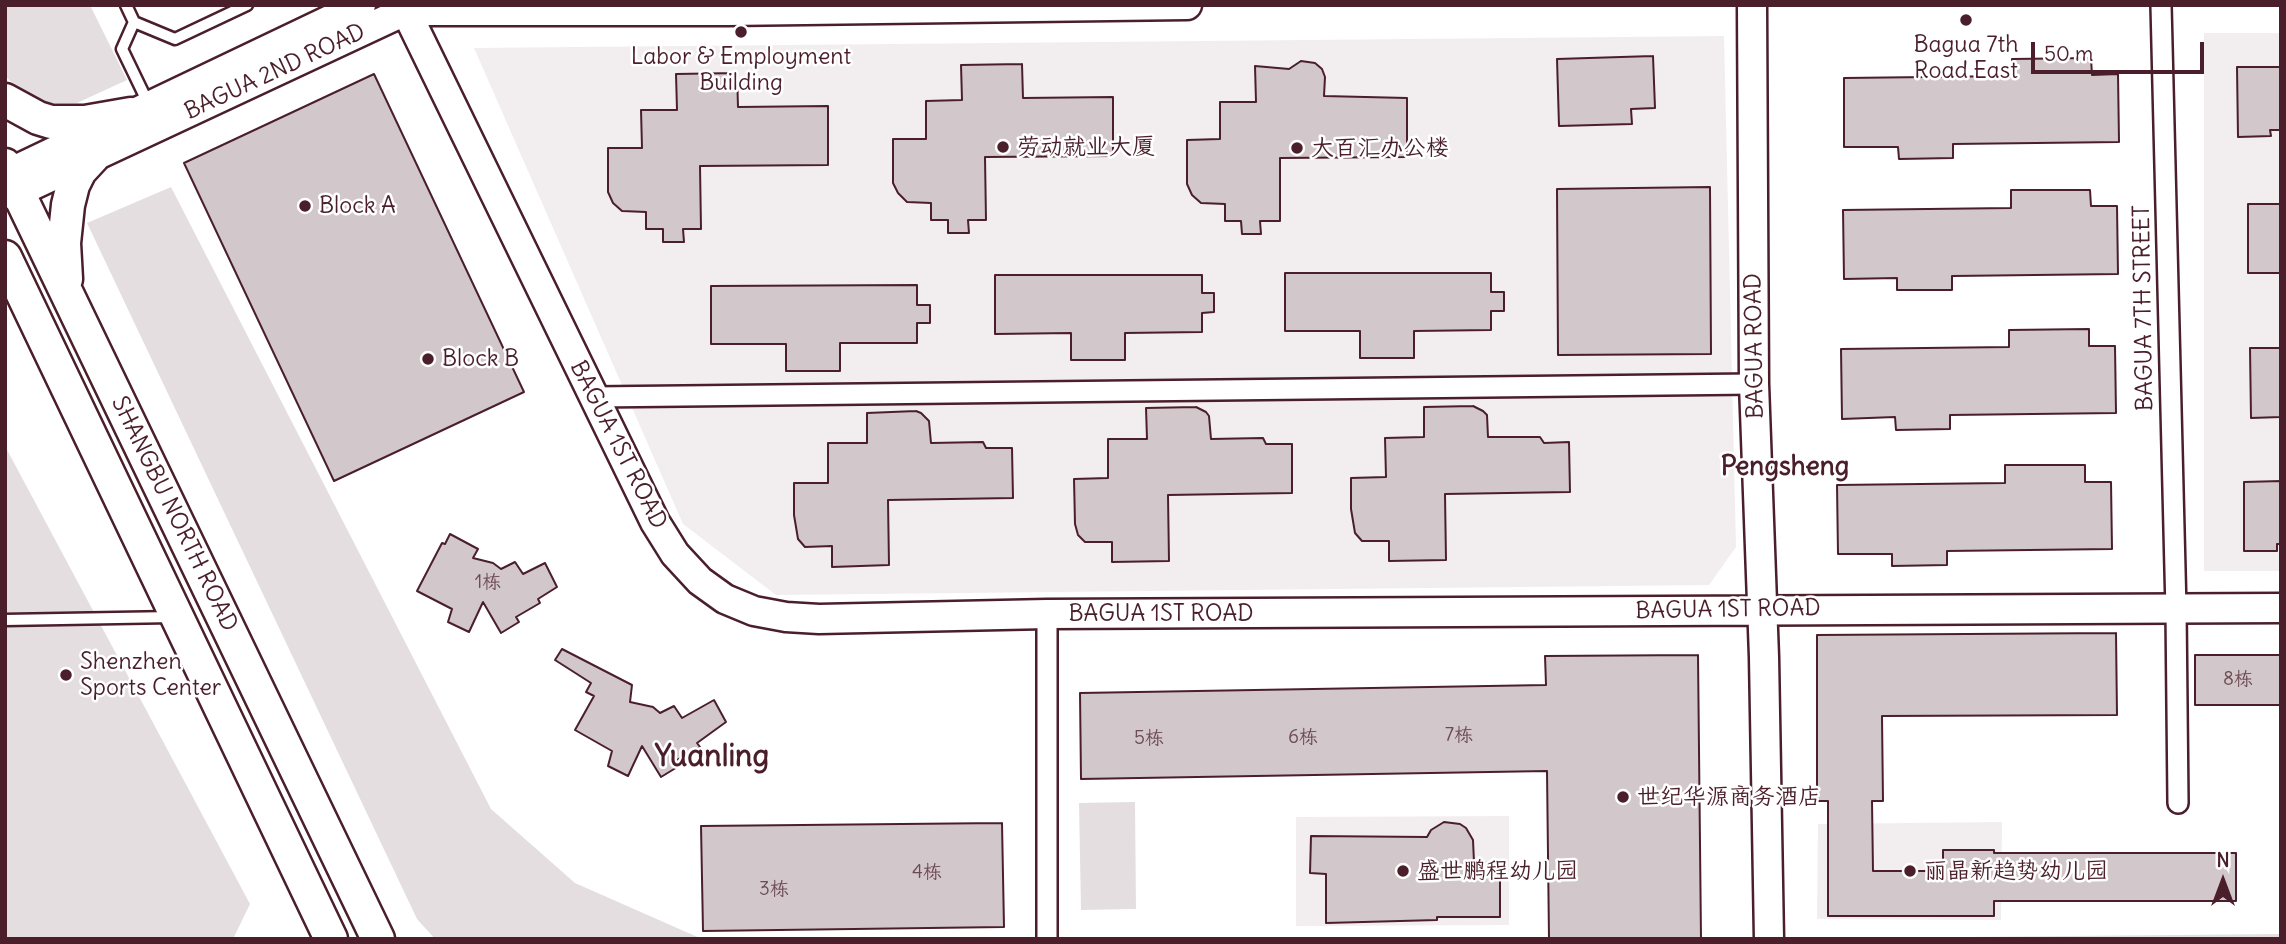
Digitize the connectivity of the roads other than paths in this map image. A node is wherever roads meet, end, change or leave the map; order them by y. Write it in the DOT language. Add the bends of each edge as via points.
graph roads {
  1 [pos="125,5"];
  2 [pos="247,5"];
  3 [pos="361,5"];
  4 [pos="1187,5"];
  5 [pos="1752,5"];
  6 [pos="2161,5"];
  7 [pos="404,8"];
  8 [pos="729,8"];
  9 [pos="134,22"];
  10 [pos="5,100"];
  11 [pos="140,110"];
  12 [pos="93,157"];
  13 [pos="8,180"];
  14 [pos="5,257"];
  15 [pos="68,295"];
  16 [pos="1754,384"];
  17 [pos="594,397"];
  18 [pos="2281,608"];
  19 [pos="1762,610"];
  20 [pos="2176,610"];
  21 [pos="1047,614"];
  22 [pos="178,617"];
  23 [pos="5,620"];
  24 [pos="2178,803"];
  25 [pos="328,935"];
  26 [pos="378,939"];
  27 [pos="1047,939"];
  28 [pos="1769,939"];
  1 -- 9 [label="lane"];
  2 -- 9 [label="lane" via="175,39"];
  3 -- 11 [label="street, BAGUA 2ND ROAD"];
  4 -- 8 [label="street, BAGUA 2ND ROAD"];
  5 -- 16 [label="street, BAGUA ROAD"];
  6 -- 20 [label="street, BAGUA 7TH STREET"];
  7 -- 8 [label="street, BAGUA 2ND ROAD"];
  7 -- 12 [label="street, BAGUA 2ND ROAD"];
  7 -- 17 [label="street, BAGUA 1ST ROAD"];
  9 -- 11 [label="lane" via="122,50"];
  10 -- 11 [label="main road" via="51,122 85,122"];
  11 -- 13 [label="street, BAGUA 2ND ROAD"];
  12 -- 13 [label="street, BAGUA 2ND ROAD"];
  12 -- 15 [label="main road" via="80,171 68,205 64,243"];
  13 -- 15 [label="main road, SHANGBU NORTH ROAD"];
  14 -- 22 [label="main road, SHANGBU NORTH ROAD"];
  15 -- 26 [label="main road, SHANGBU NORTH ROAD"];
  16 -- 17 [label="street"];
  16 -- 19 [label="street, BAGUA ROAD"];
  17 -- 21 [label="street, BAGUA 1ST ROAD" via="655,523 675,554 724,599 786,618"];
  18 -- 20 [label="street, BAGUA 1ST ROAD"];
  19 -- 20 [label="street, BAGUA 1ST ROAD"];
  19 -- 21 [label="street, BAGUA 1ST ROAD"];
  19 -- 28 [label="street, BAGUA ROAD"];
  20 -- 24 [label="street, BAGUA 7TH STREET"];
  21 -- 27 [label="street"];
  22 -- 23 [label="lane"];
  22 -- 25 [label="main road, SHANGBU NORTH ROAD"];
}
